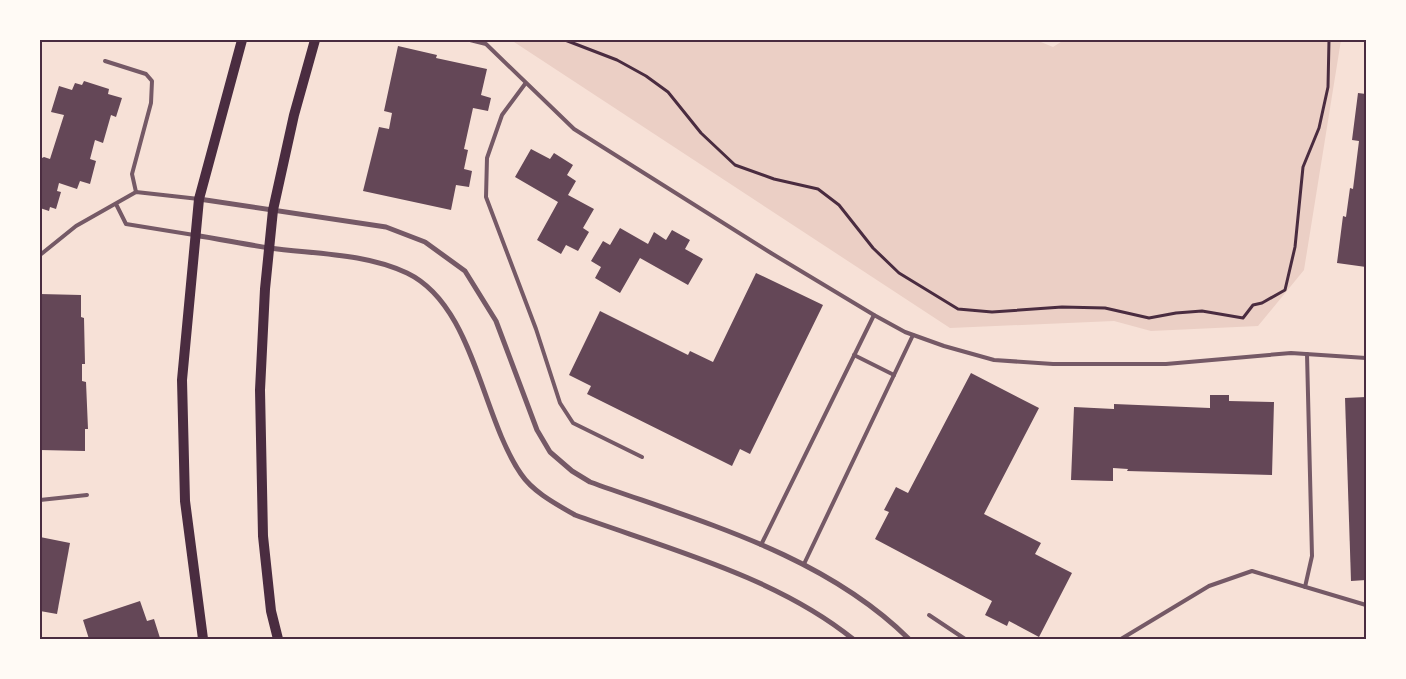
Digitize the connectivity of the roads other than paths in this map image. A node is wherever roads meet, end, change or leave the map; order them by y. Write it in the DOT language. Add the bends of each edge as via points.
graph roads {
  1 [pos="242,40"];
  2 [pos="316,40"];
  3 [pos="470,40"];
  4 [pos="105,61"];
  5 [pos="526,84"];
  6 [pos="136,192"];
  7 [pos="199,199"];
  8 [pos="116,204"];
  9 [pos="273,210"];
  10 [pos="194,235"];
  11 [pos="270,248"];
  12 [pos="40,255"];
  13 [pos="874,315"];
  14 [pos="913,335"];
  15 [pos="854,354"];
  16 [pos="1307,354"];
  17 [pos="1366,358"];
  18 [pos="894,376"];
  19 [pos="642,457"];
  20 [pos="87,495"];
  21 [pos="40,500"];
  22 [pos="761,545"];
  23 [pos="804,564"];
  24 [pos="1305,587"];
  25 [pos="1366,605"];
  26 [pos="929,616"];
  27 [pos="203,639"];
  28 [pos="278,639"];
  29 [pos="853,639"];
  30 [pos="909,639"];
  31 [pos="965,639"];
  32 [pos="1121,639"];
  1 -- 7 [label="main road"];
  2 -- 9 [label="main road" via="294,115"];
  3 -- 5 [label="lane" via="486,44"];
  4 -- 6 [label="lane" via="146,74 152,82 151,103 132,174"];
  5 -- 13 [label="lane" via="574,128"];
  5 -- 19 [label="lane" via="502,115 487,158 486,198 536,329 560,403 573,423"];
  6 -- 7 [label="lane"];
  6 -- 8 [label="lane"];
  7 -- 9 [label="street"];
  7 -- 10 [label="main road"];
  8 -- 10 [label="lane" via="126,224"];
  8 -- 12 [label="lane" via="76,226"];
  9 -- 11 [label="main road"];
  9 -- 22 [label="street" via="386,227 426,242 464,271 496,321 537,430 550,452 572,472 590,482"];
  10 -- 11 [label="street"];
  10 -- 27 [label="main road" via="182,380 185,501"];
  11 -- 28 [label="main road" via="260,390 263,536 271,611"];
  11 -- 29 [label="street" via="377,262 408,274 437,296 463,337 504,446 522,476 550,501 575,515 775,590 832,622"];
  13 -- 14 [label="lane"];
  13 -- 15 [label="lane"];
  14 -- 16 [label="lane" via="994,360 1053,364 1166,364"];
  14 -- 18 [label="lane"];
  15 -- 18 [label="lane"];
  15 -- 22 [label="lane"];
  16 -- 17 [label="lane"];
  16 -- 24 [label="lane" via="1312,556"];
  18 -- 23 [label="lane"];
  20 -- 21 [label="lane"];
  22 -- 23 [label="street"];
  23 -- 30 [label="street" via="852,592"];
  24 -- 25 [label="lane"];
  24 -- 32 [label="lane" via="1252,571 1209,586"];
  26 -- 31 [label="lane"];
}
